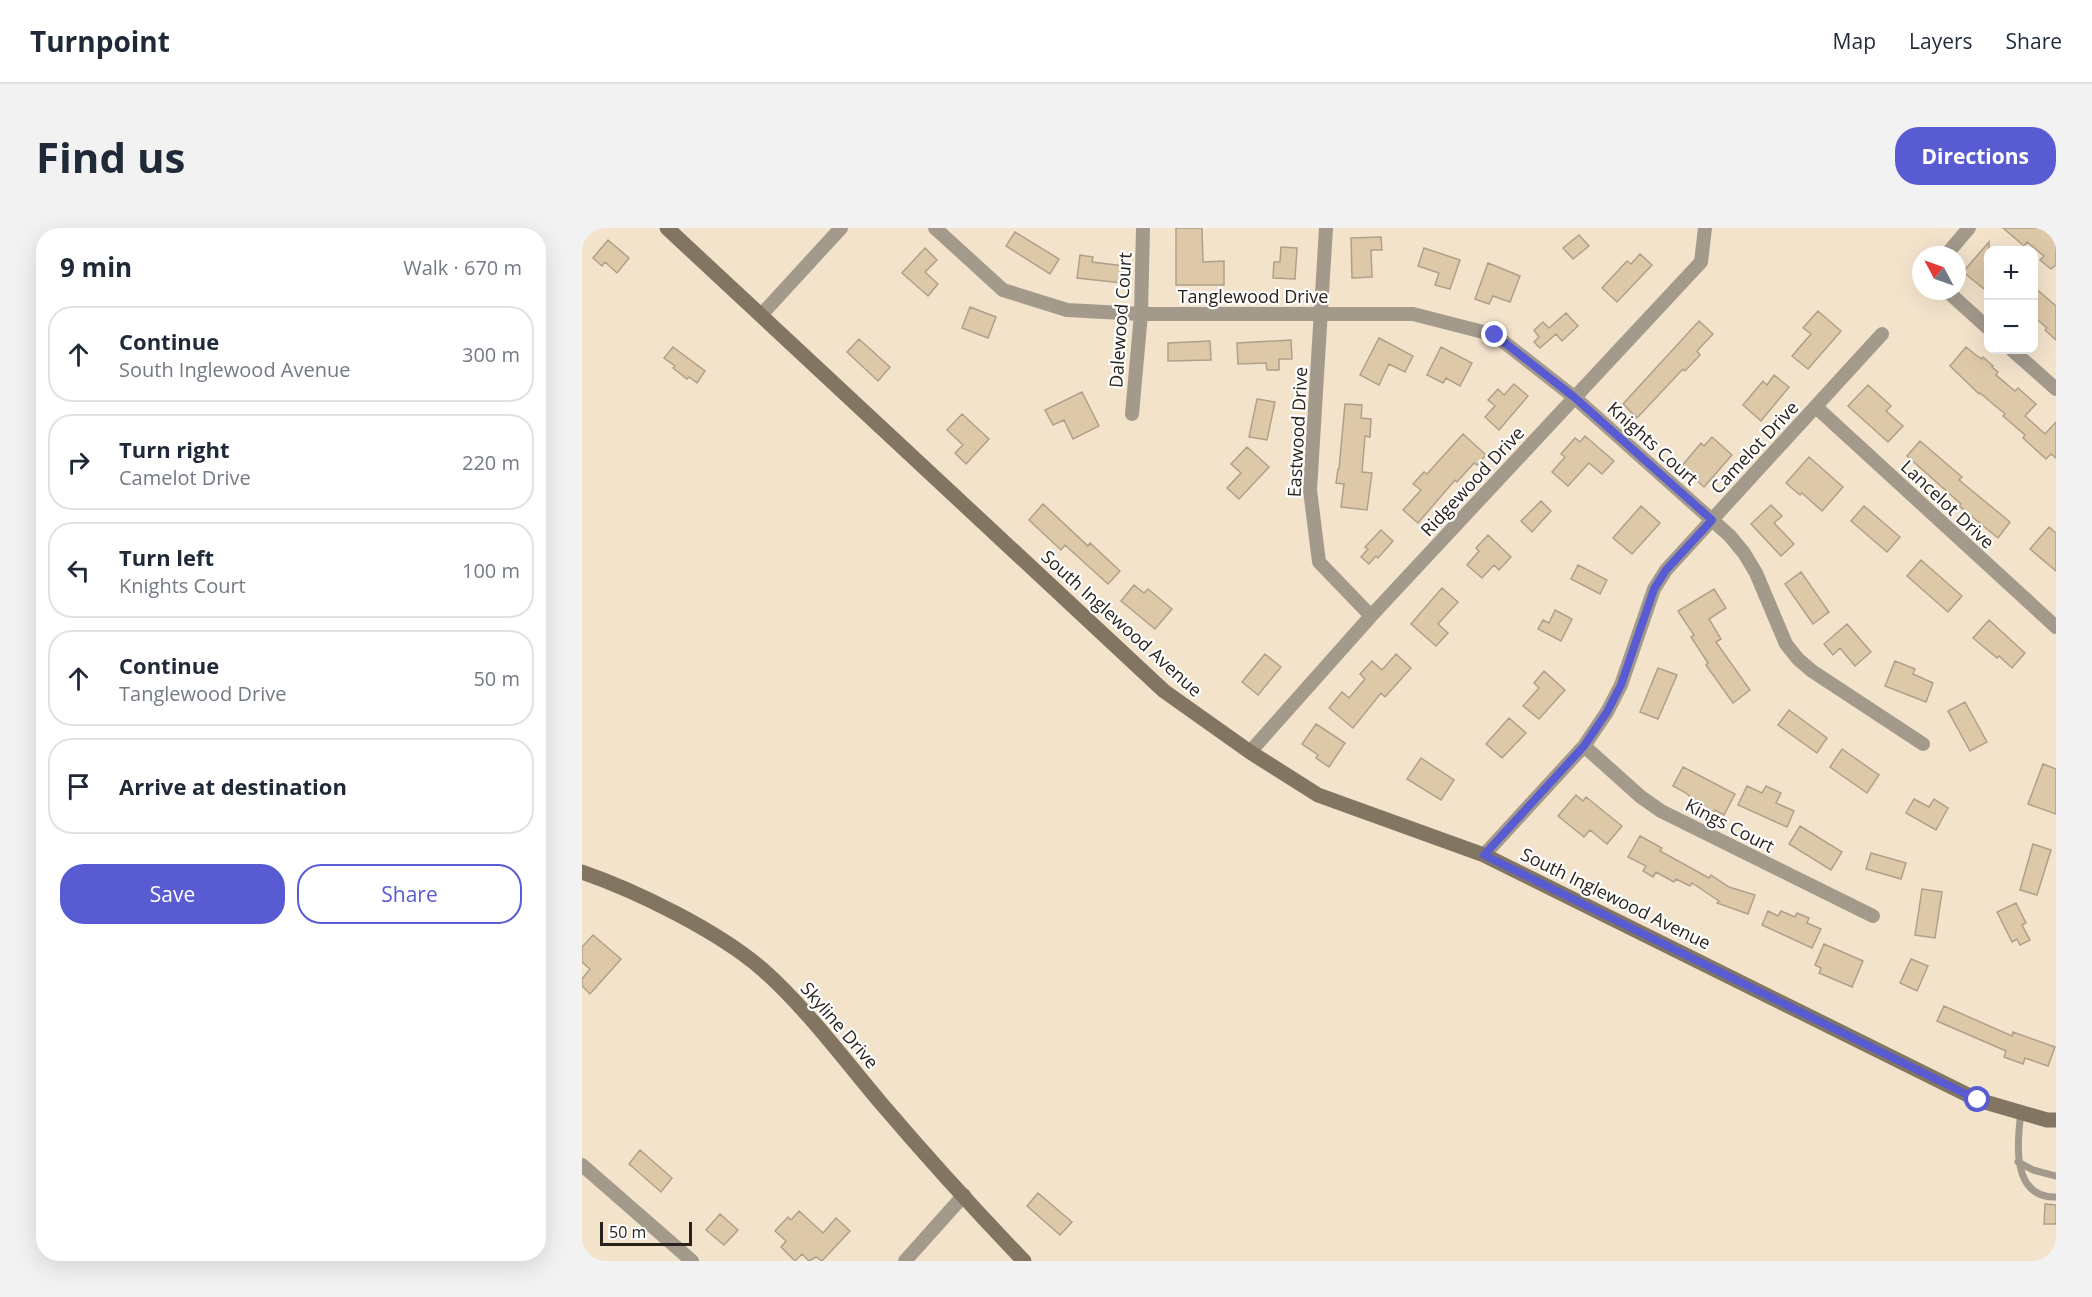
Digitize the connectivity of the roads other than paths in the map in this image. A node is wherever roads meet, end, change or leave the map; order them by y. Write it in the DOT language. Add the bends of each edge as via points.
graph roads {
  1 [pos="667,228"];
  2 [pos="841,228"];
  3 [pos="935,228"];
  4 [pos="1143,228"];
  5 [pos="1326,228"];
  6 [pos="1705,228"];
  7 [pos="1970,228"];
  8 [pos="1954,246"];
  9 [pos="1957,300"];
  10 [pos="762,314"];
  11 [pos="1141,314"];
  12 [pos="1321,315"];
  13 [pos="1984,324"];
  14 [pos="1882,334"];
  15 [pos="2017,354"];
  16 [pos="2056,389"];
  17 [pos="1574,397"];
  18 [pos="1816,407"];
  19 [pos="1132,414"];
  20 [pos="1712,520"];
  21 [pos="1371,616"];
  22 [pos="2056,627"];
  23 [pos="1923,744"];
  24 [pos="1584,746"];
  25 [pos="1250,752"];
  26 [pos="1484,855"];
  27 [pos="582,872"];
  28 [pos="1873,916"];
  29 [pos="2021,1112"];
  30 [pos="2056,1119"];
  31 [pos="2018,1162"];
  32 [pos="582,1165"];
  33 [pos="2056,1176"];
  34 [pos="964,1196"];
  35 [pos="2056,1197"];
  36 [pos="692,1261"];
  37 [pos="905,1261"];
  38 [pos="1024,1261"];
  1 -- 10 [label="street, South Inglewood Avenue"];
  2 -- 10 [label="street"];
  3 -- 11 [label="street, Tanglewood Drive" via="1003,290 1067,310"];
  4 -- 11 [label="street, Dalewood Court"];
  5 -- 12 [label="street, Eastwood Drive"];
  6 -- 17 [label="street, Ridgewood Drive" via="1701,262"];
  7 -- 8 [label="street"];
  9 -- 13 [label="street"];
  10 -- 25 [label="street, South Inglewood Avenue" via="1164,691"];
  11 -- 12 [label="street, Tanglewood Drive"];
  11 -- 19 [label="street, Dalewood Court"];
  12 -- 17 [label="street, Tanglewood Drive" via="1413,314 1495,335"];
  12 -- 21 [label="street, Eastwood Drive" via="1310,490 1319,562"];
  14 -- 18 [label="street, Camelot Drive"];
  15 -- 16 [label="street"];
  17 -- 20 [label="street, Knights Court"];
  17 -- 21 [label="street, Ridgewood Drive"];
  18 -- 20 [label="street, Camelot Drive"];
  18 -- 22 [label="street, Lancelot Drive"];
  20 -- 23 [label="street, Knights Court" via="1744,553 1786,644 1798,659"];
  20 -- 24 [label="street, Camelot Drive" via="1666,570 1654,589 1621,685"];
  21 -- 25 [label="street, Ridgewood Drive"];
  24 -- 26 [label="street, Camelot Drive"];
  24 -- 28 [label="street, Kings Court" via="1662,811"];
  25 -- 26 [label="street, South Inglewood Avenue" via="1318,795"];
  26 -- 29 [label="street, South Inglewood Avenue" via="1978,1100"];
  27 -- 34 [label="street, Skyline Drive" via="689,921 761,968 793,999"];
  29 -- 30 [label="street, South Inglewood Avenue"];
  29 -- 31 [label="lane"];
  31 -- 33 [label="lane"];
  31 -- 35 [label="lane" via="2027,1184 2039,1194"];
  32 -- 36 [label="street"];
  34 -- 37 [label="street"];
  34 -- 38 [label="street, Skyline Drive"];
}
